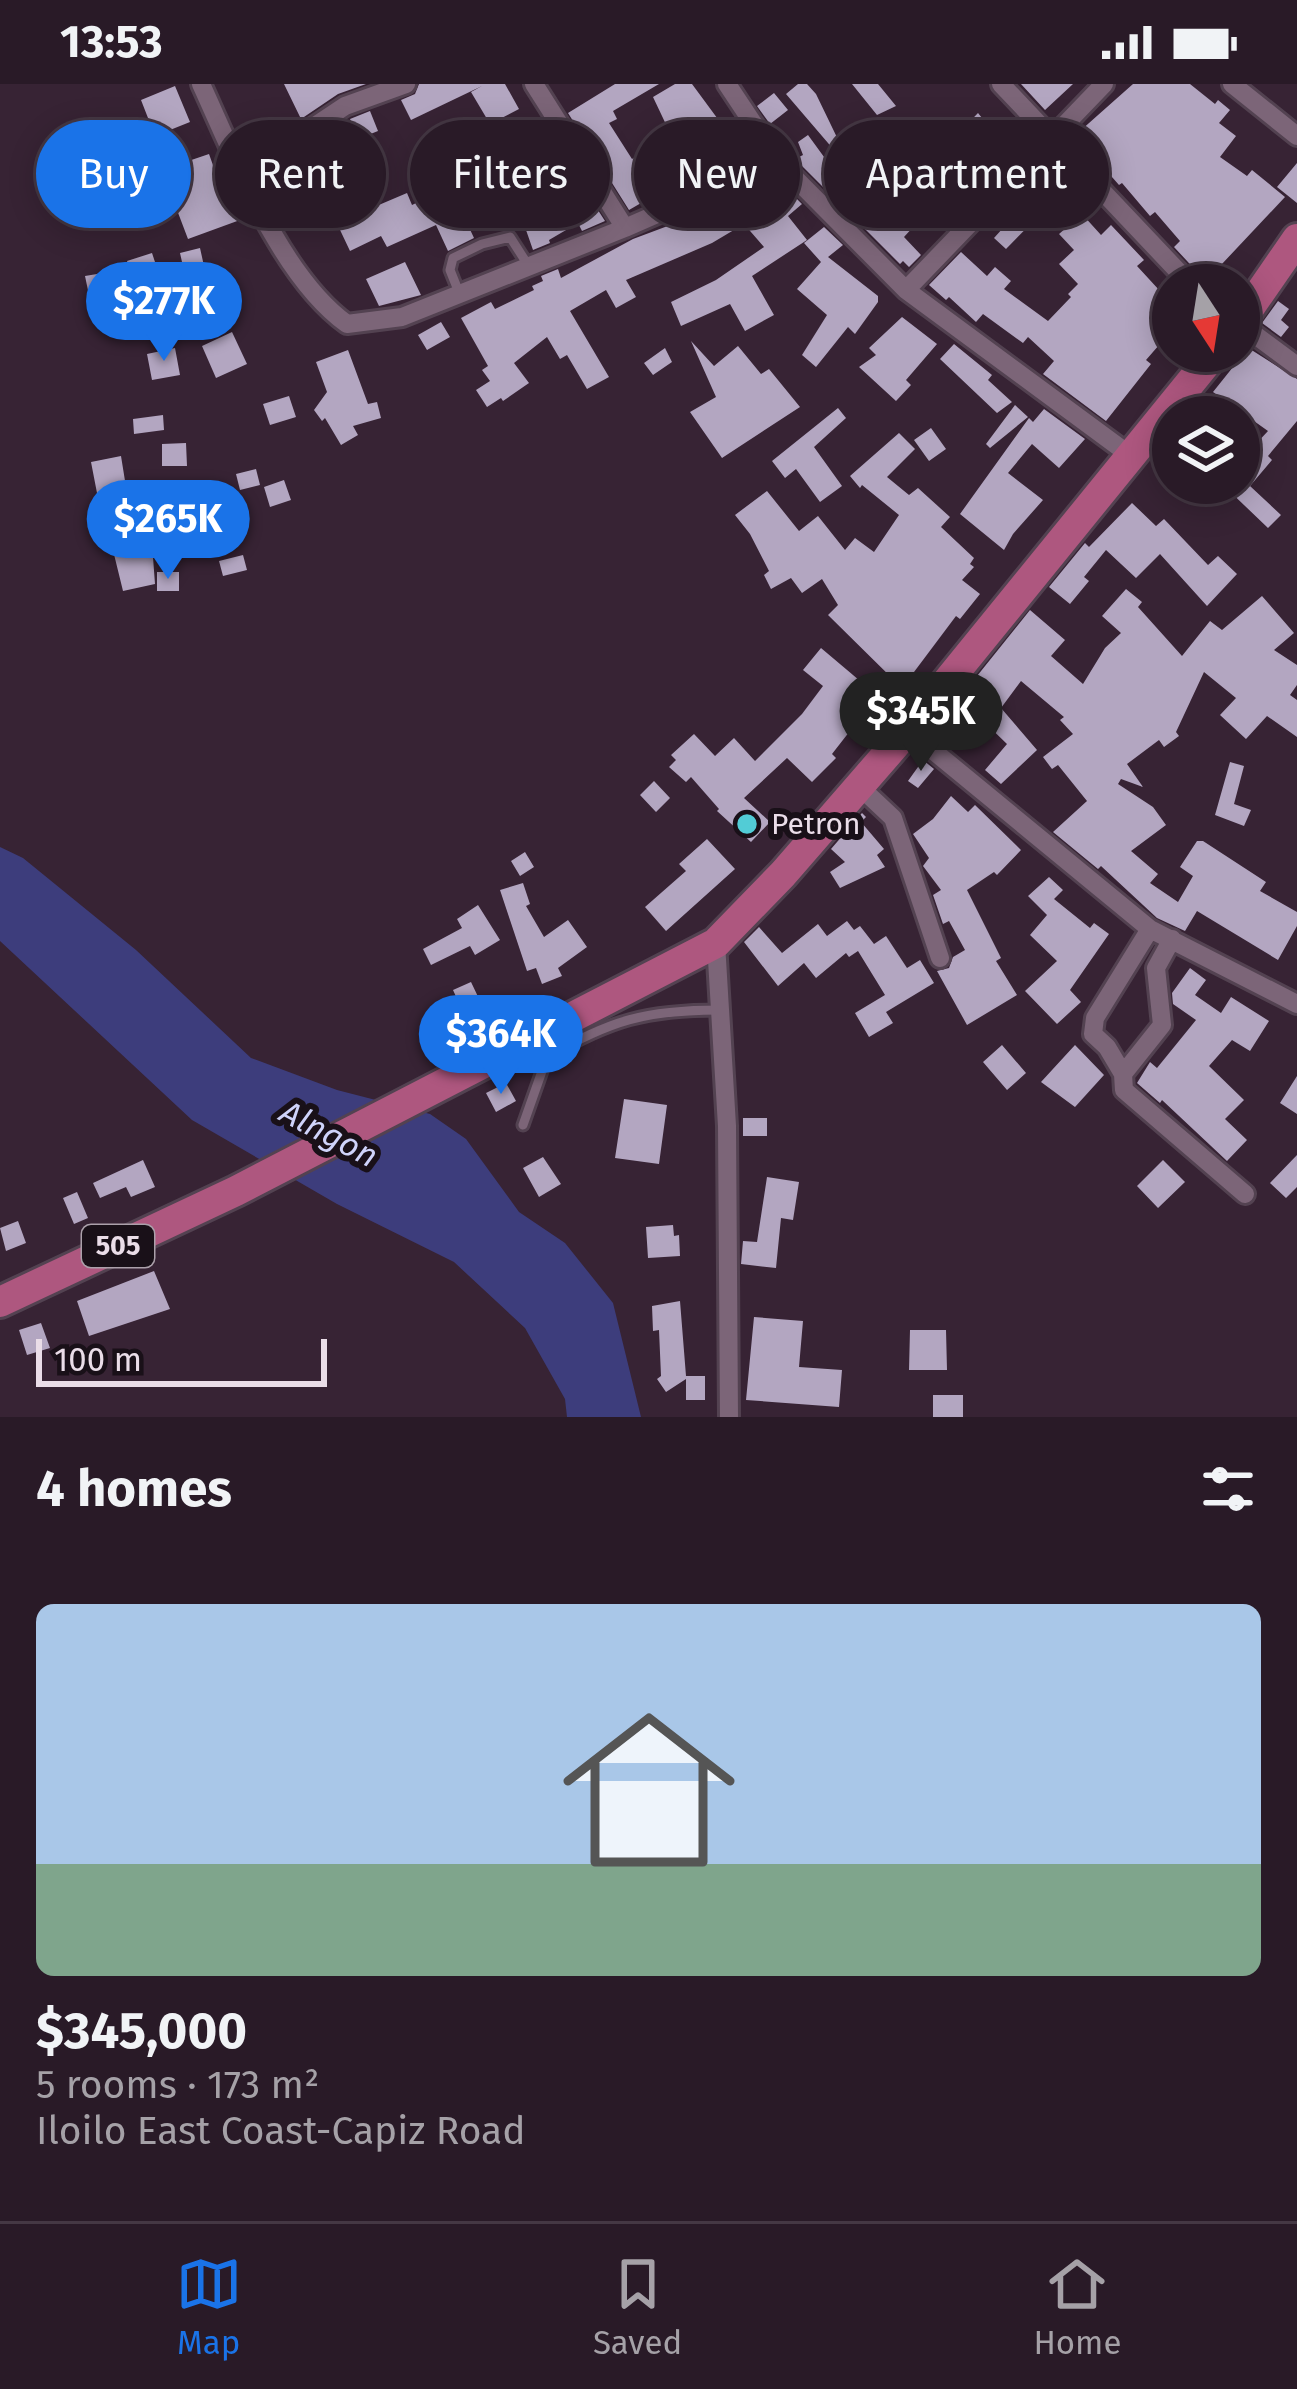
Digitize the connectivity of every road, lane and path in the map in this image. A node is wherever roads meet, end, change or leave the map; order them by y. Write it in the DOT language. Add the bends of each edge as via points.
graph roads {
  1 [pos="201,84"];
  2 [pos="337,84"];
  3 [pos="406,84"];
  4 [pos="534,84"];
  5 [pos="727,84"];
  6 [pos="1001,84"];
  7 [pos="1104,84"];
  8 [pos="1232,84"];
  9 [pos="345,106"];
  10 [pos="218,120"];
  11 [pos="324,120"];
  12 [pos="751,120"];
  13 [pos="1033,120"];
  14 [pos="1071,120"];
  15 [pos="1297,136"];
  16 [pos="800,183"];
  17 [pos="1109,200"];
  18 [pos="634,224"];
  19 [pos="273,228"];
  20 [pos="625,228"];
  21 [pos="967,228"];
  22 [pos="1297,239"];
  23 [pos="1171,264"];
  24 [pos="528,265"];
  25 [pos="906,290"];
  26 [pos="1260,293"];
  27 [pos="460,295"];
  28 [pos="1260,339"];
  29 [pos="1297,366"];
  30 [pos="1199,372"];
  31 [pos="1131,456"];
  32 [pos="908,730"];
  33 [pos="860,787"];
  34 [pos="1150,928"];
  35 [pos="1172,939"];
  36 [pos="716,943"];
  37 [pos="940,958"];
  38 [pos="1297,1004"];
  39 [pos="720,1010"];
  40 [pos="1123,1075"];
  41 [pos="523,1125"];
  42 [pos="1245,1195"];
  43 [pos="0,1301"];
  44 [pos="729,1417"];
  1 -- 10 [label="street"];
  2 -- 9 [label="street"];
  3 -- 9 [label="street"];
  4 -- 20 [label="street"];
  5 -- 12 [label="street"];
  6 -- 13 [label="street"];
  7 -- 14 [label="street"];
  8 -- 15 [label="street"];
  9 -- 11 [label="street"];
  16 -- 25 [label="street"];
  17 -- 23 [label="street"];
  18 -- 20 [label="street"];
  19 -- 27 [label="street" via="303,284 347,324 402,317"];
  20 -- 24 [label="street"];
  21 -- 25 [label="street"];
  22 -- 26 [label="main road"];
  24 -- 27 [label="street"];
  24 -- 27 [label="lane" via="510,237 482,244 453,258"];
  25 -- 31 [label="street"];
  28 -- 29 [label="street"];
  30 -- 31 [label="main road, 505"];
  31 -- 32 [label="main road, 505"];
  32 -- 33 [label="main road, 505"];
  32 -- 34 [label="street"];
  33 -- 36 [label="main road, 505"];
  33 -- 37 [label="street" via="892,818"];
  34 -- 35 [label="street"];
  34 -- 40 [label="street" via="1095,1018 1093,1034"];
  35 -- 38 [label="street"];
  35 -- 40 [label="street" via="1156,968 1162,1025"];
  36 -- 39 [label="street"];
  36 -- 43 [label="main road, 505" via="236,1192"];
  39 -- 41 [label="lane" via="665,1010 601,1026 547,1057"];
  39 -- 44 [label="street"];
  40 -- 42 [label="street" via="1124,1090"];
}
